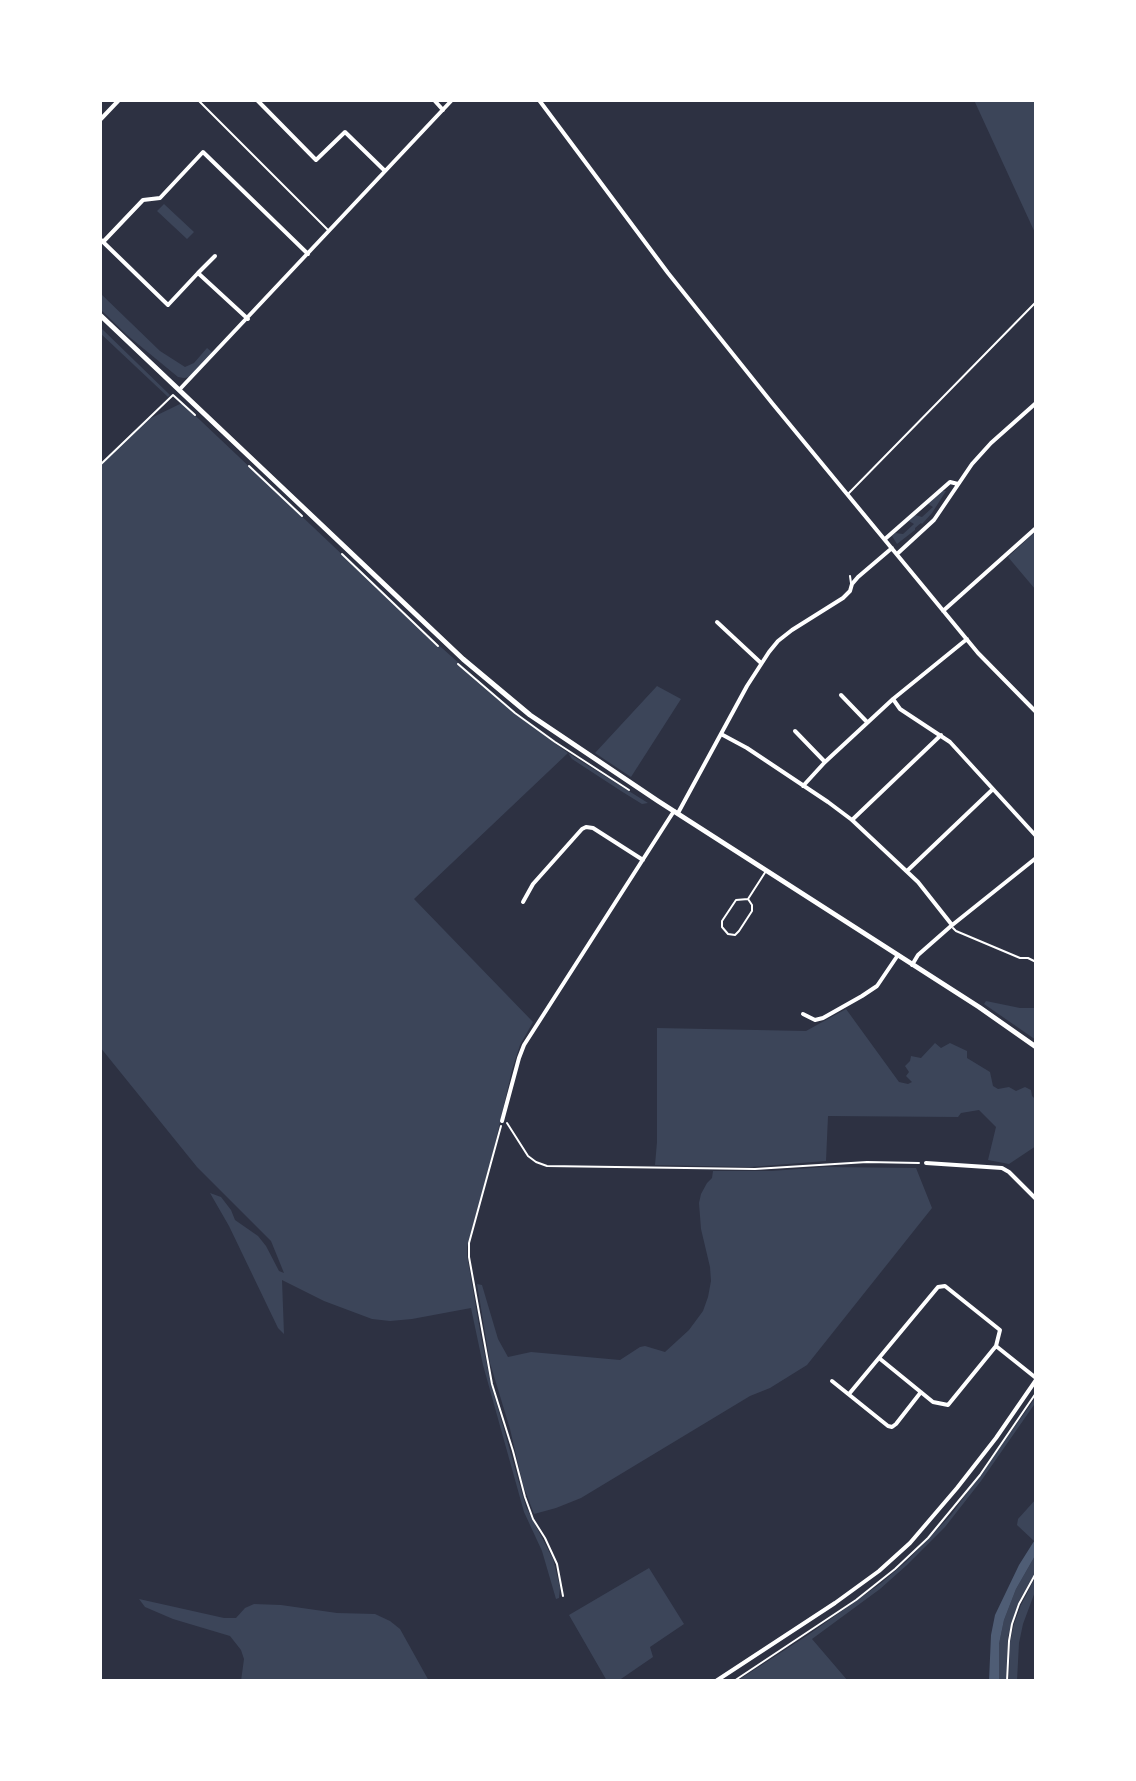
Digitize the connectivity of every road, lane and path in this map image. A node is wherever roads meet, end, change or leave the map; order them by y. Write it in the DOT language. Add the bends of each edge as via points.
graph roads {
  1 [pos="119,100"];
  2 [pos="198,100"];
  3 [pos="257,100"];
  4 [pos="434,100"];
  5 [pos="452,100"];
  6 [pos="539,100"];
  7 [pos="443,110"];
  8 [pos="100,120"];
  9 [pos="385,171"];
  10 [pos="328,231"];
  11 [pos="101,240"];
  12 [pos="308,254"];
  13 [pos="215,256"];
  14 [pos="198,273"];
  15 [pos="1036,302"];
  16 [pos="100,315"];
  17 [pos="248,319"];
  18 [pos="180,389"];
  19 [pos="173,395"];
  20 [pos="1036,403"];
  21 [pos="100,465"];
  22 [pos="958,484"];
  23 [pos="847,495"];
  24 [pos="1036,528"];
  25 [pos="885,539"];
  26 [pos="892,548"];
  27 [pos="897,554"];
  28 [pos="850,576"];
  29 [pos="852,584"];
  30 [pos="943,611"];
  31 [pos="717,622"];
  32 [pos="967,639"];
  33 [pos="761,663"];
  34 [pos="841,695"];
  35 [pos="893,699"];
  36 [pos="1036,712"];
  37 [pos="867,722"];
  38 [pos="795,731"];
  39 [pos="721,734"];
  40 [pos="941,735"];
  41 [pos="825,762"];
  42 [pos="803,786"];
  43 [pos="992,789"];
  44 [pos="676,812"];
  45 [pos="852,820"];
  46 [pos="1036,836"];
  47 [pos="1036,858"];
  48 [pos="643,860"];
  49 [pos="766,870"];
  50 [pos="907,871"];
  51 [pos="748,899"];
  52 [pos="523,902"];
  53 [pos="952,926"];
  54 [pos="898,955"];
  55 [pos="1036,962"];
  56 [pos="912,965"];
  57 [pos="803,1014"];
  58 [pos="1036,1047"];
  59 [pos="502,1121"];
  60 [pos="926,1163"];
  61 [pos="1036,1199"];
  62 [pos="996,1346"];
  63 [pos="879,1358"];
  64 [pos="1036,1379"];
  65 [pos="832,1381"];
  66 [pos="921,1392"];
  67 [pos="849,1394"];
  68 [pos="1036,1573"];
  69 [pos="563,1596"];
  70 [pos="716,1681"];
  71 [pos="1007,1681"];
  1 -- 8 [label="street"];
  2 -- 10 [label="lane"];
  3 -- 9 [label="street" via="316,160 345,132"];
  4 -- 7 [label="street"];
  5 -- 7 [label="street"];
  6 -- 23 [label="street" via="668,273"];
  7 -- 9 [label="street"];
  9 -- 10 [label="street"];
  10 -- 12 [label="street"];
  11 -- 12 [label="street" via="143,200 160,198 203,152"];
  11 -- 14 [label="street" via="168,305"];
  12 -- 17 [label="street"];
  13 -- 14 [label="street"];
  14 -- 17 [label="street"];
  15 -- 23 [label="lane"];
  16 -- 18 [label="main road"];
  17 -- 18 [label="street"];
  18 -- 44 [label="main road" via="501,692"];
  19 -- 21 [label="path"];
  20 -- 22 [label="street" via="991,443"];
  22 -- 25 [label="street" via="950,482"];
  22 -- 27 [label="street" via="934,520"];
  23 -- 25 [label="street"];
  24 -- 30 [label="street"];
  25 -- 26 [label="street"];
  26 -- 27 [label="street"];
  26 -- 29 [label="street"];
  27 -- 30 [label="street"];
  28 -- 29 [label="lane"];
  29 -- 33 [label="street" via="835,604 778,641"];
  30 -- 32 [label="street"];
  31 -- 33 [label="street"];
  32 -- 35 [label="street"];
  32 -- 36 [label="street"];
  33 -- 39 [label="street"];
  34 -- 37 [label="street"];
  35 -- 37 [label="street"];
  35 -- 40 [label="street"];
  37 -- 41 [label="street"];
  38 -- 41 [label="street"];
  39 -- 42 [label="street"];
  39 -- 44 [label="street"];
  40 -- 43 [label="street"];
  40 -- 45 [label="street"];
  41 -- 42 [label="street"];
  42 -- 45 [label="street"];
  43 -- 46 [label="street"];
  43 -- 50 [label="street"];
  44 -- 48 [label="street"];
  44 -- 49 [label="main road"];
  45 -- 50 [label="street"];
  47 -- 53 [label="street"];
  48 -- 52 [label="street" via="586,827"];
  48 -- 59 [label="street" via="524,1045"];
  49 -- 51 [label="lane"];
  49 -- 54 [label="main road"];
  50 -- 53 [label="street"];
  51 -- 51 [label="lane" via="736,900 722,921 728,934 735,935 752,911"];
  53 -- 55 [label="lane"];
  53 -- 56 [label="street"];
  54 -- 56 [label="main road"];
  54 -- 57 [label="street" via="877,986 862,996 823,1018"];
  56 -- 58 [label="main road"];
  59 -- 60 [label="path" via="528,1156 547,1166 755,1169"];
  59 -- 69 [label="path" via="469,1257 492,1384 525,1499 557,1564"];
  60 -- 61 [label="street" via="1002,1168"];
  62 -- 63 [label="street" via="1000,1330 945,1286 938,1287"];
  62 -- 64 [label="street"];
  62 -- 66 [label="street" via="948,1405"];
  63 -- 66 [label="street"];
  63 -- 67 [label="street"];
  64 -- 70 [label="street" via="996,1438 910,1543 835,1603"];
  65 -- 67 [label="street"];
  66 -- 67 [label="street" via="892,1427"];
  68 -- 71 [label="path" via="1012,1624"];
}
